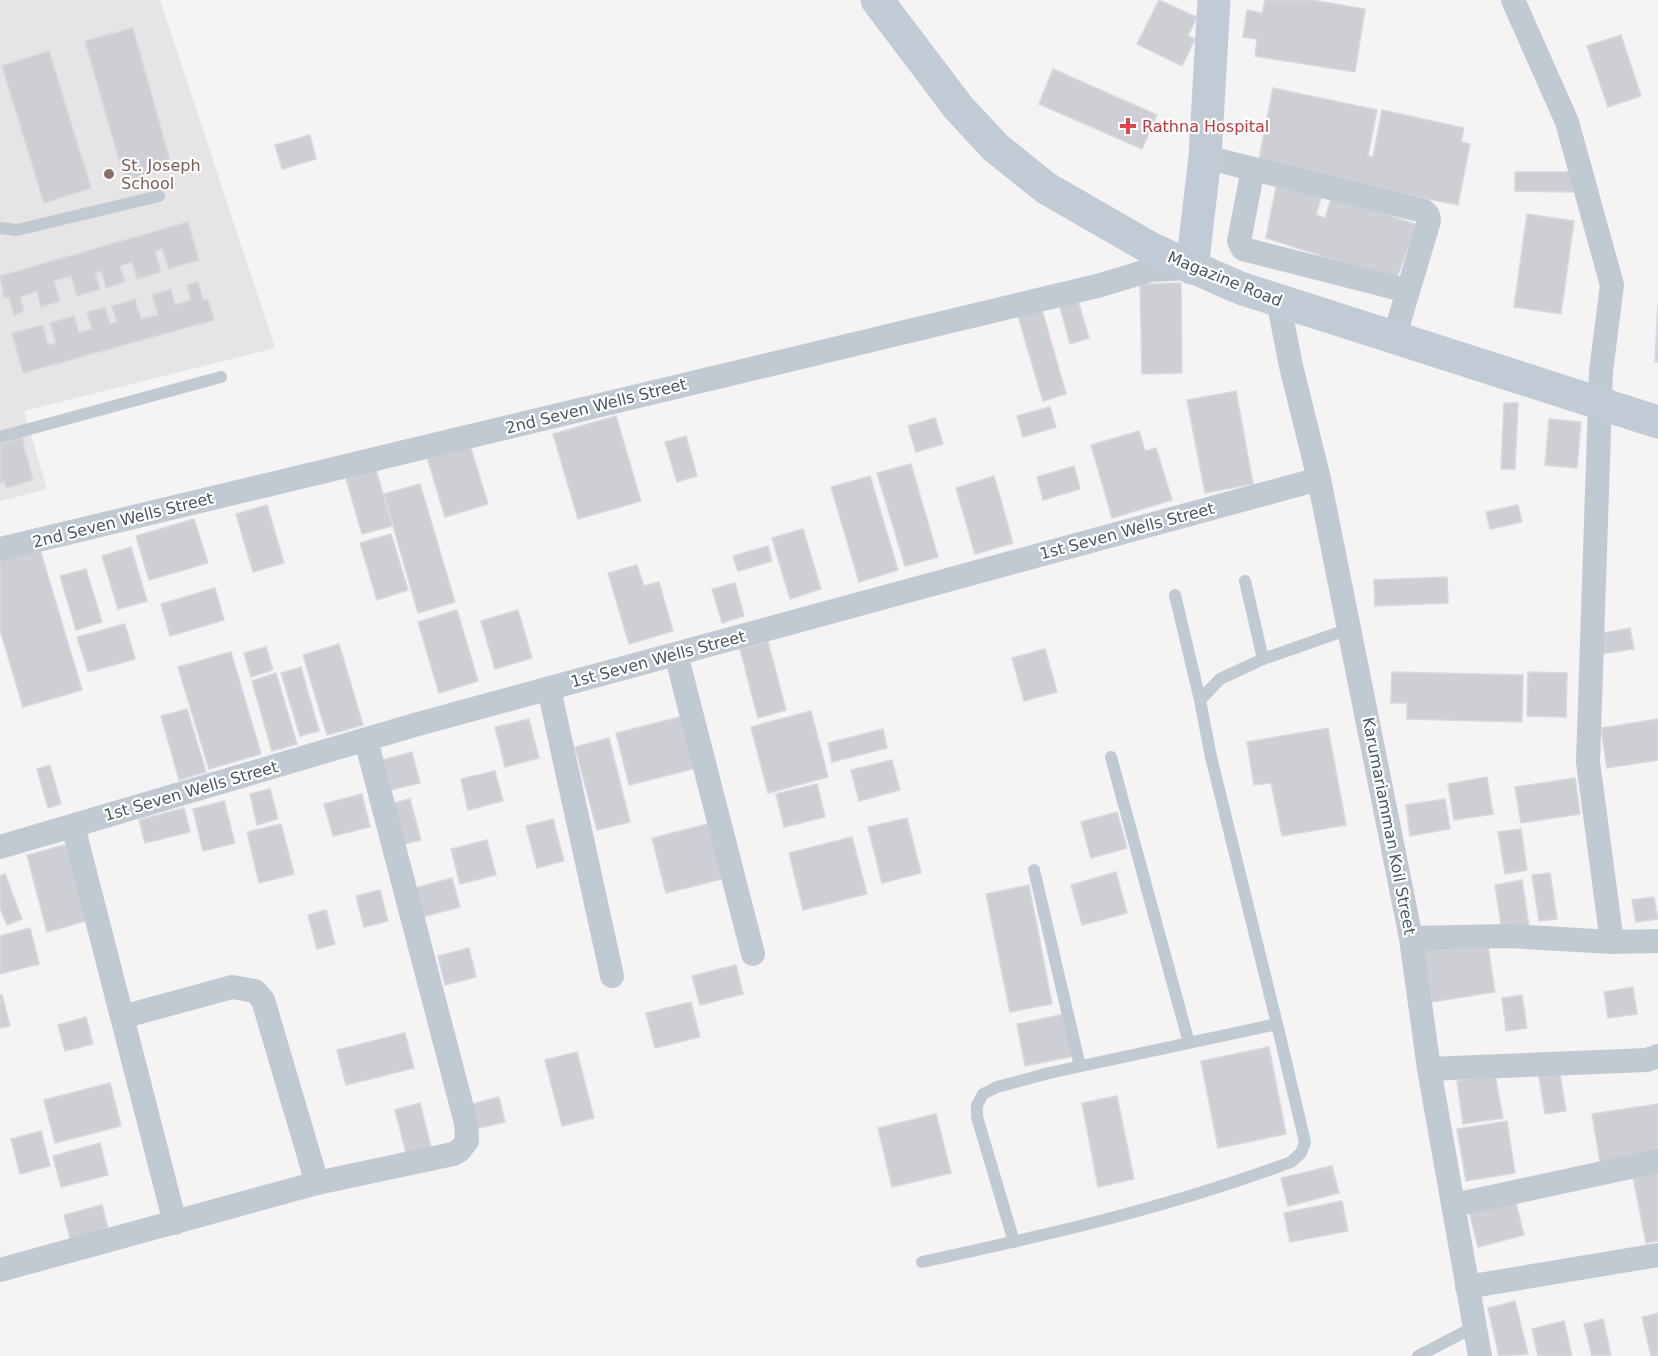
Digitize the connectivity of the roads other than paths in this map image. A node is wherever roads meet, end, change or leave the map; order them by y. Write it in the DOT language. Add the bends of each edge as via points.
graph roads {
  1 [pos="877,0"];
  2 [pos="1214,0"];
  3 [pos="1513,0"];
  4 [pos="1205,157"];
  5 [pos="1253,169"];
  6 [pos="159,196"];
  7 [pos="0,228"];
  8 [pos="1192,268"];
  9 [pos="1408,291"];
  10 [pos="1278,300"];
  11 [pos="1394,338"];
  12 [pos="221,377"];
  13 [pos="1600,403"];
  14 [pos="1658,422"];
  15 [pos="0,437"];
  16 [pos="1319,479"];
  17 [pos="0,549"];
  18 [pos="1245,581"];
  19 [pos="1175,595"];
  20 [pos="1349,629"];
  21 [pos="676,654"];
  22 [pos="1263,659"];
  23 [pos="549,689"];
  24 [pos="1200,700"];
  25 [pos="366,740"];
  26 [pos="1111,757"];
  27 [pos="73,826"];
  28 [pos="0,847"];
  29 [pos="1034,870"];
  30 [pos="1411,938"];
  31 [pos="1658,941"];
  32 [pos="1612,942"];
  33 [pos="753,954"];
  34 [pos="612,976"];
  35 [pos="122,1017"];
  36 [pos="1277,1024"];
  37 [pos="1189,1043"];
  38 [pos="1658,1056"];
  39 [pos="1080,1066"];
  40 [pos="1429,1069"];
  41 [pos="1658,1161"];
  42 [pos="317,1183"];
  43 [pos="1454,1205"];
  44 [pos="175,1223"];
  45 [pos="1014,1242"];
  46 [pos="1658,1255"];
  47 [pos="922,1262"];
  48 [pos="0,1270"];
  49 [pos="1467,1287"];
  50 [pos="1474,1327"];
  51 [pos="1418,1356"];
  52 [pos="1480,1356"];
  1 -- 8 [label="street, Magazine Road" via="971,122 1020,169 1106,223"];
  2 -- 4 [label="street"];
  3 -- 13 [label="street" via="1567,122 1612,285"];
  4 -- 5 [label="street"];
  4 -- 8 [label="street"];
  5 -- 9 [label="street" via="1239,241 1242,249"];
  5 -- 9 [label="street" via="1424,211 1429,221"];
  6 -- 7 [label="lane" via="16,230"];
  8 -- 10 [label="street, Magazine Road"];
  8 -- 17 [label="street, 2nd Seven Wells Street" via="1150,270 1101,285"];
  9 -- 11 [label="street"];
  10 -- 11 [label="street, Magazine Road"];
  10 -- 16 [label="street, Karumariamman Koil Street"];
  11 -- 13 [label="street, Magazine Road"];
  12 -- 15 [label="lane"];
  13 -- 14 [label="street, Magazine Road"];
  13 -- 32 [label="street" via="1588,762"];
  16 -- 20 [label="street, Karumariamman Koil Street"];
  16 -- 21 [label="street, 1st Seven Wells Street"];
  18 -- 22 [label="lane"];
  19 -- 24 [label="lane"];
  20 -- 22 [label="lane"];
  20 -- 30 [label="street, Karumariamman Koil Street"];
  21 -- 23 [label="street, 1st Seven Wells Street"];
  21 -- 33 [label="street"];
  22 -- 24 [label="lane" via="1220,679"];
  23 -- 25 [label="street, 1st Seven Wells Street"];
  23 -- 34 [label="street"];
  24 -- 36 [label="lane"];
  25 -- 27 [label="street, 1st Seven Wells Street"];
  25 -- 42 [label="street" via="467,1142 453,1154"];
  26 -- 37 [label="lane"];
  27 -- 28 [label="street, 1st Seven Wells Street"];
  27 -- 35 [label="street"];
  29 -- 39 [label="lane"];
  30 -- 32 [label="street" via="1509,936"];
  30 -- 40 [label="street, Karumariamman Koil Street"];
  31 -- 32 [label="street"];
  35 -- 42 [label="street" via="232,987 255,992 263,1000"];
  35 -- 44 [label="street"];
  36 -- 37 [label="lane"];
  36 -- 45 [label="lane" via="1305,1143 1301,1154 1291,1162 1199,1194"];
  37 -- 39 [label="lane"];
  38 -- 40 [label="street"];
  39 -- 45 [label="lane" via="997,1087 983,1094 977,1105 977,1117"];
  40 -- 43 [label="street, Karumariamman Koil Street"];
  41 -- 43 [label="street"];
  42 -- 44 [label="street"];
  43 -- 49 [label="street, Karumariamman Koil Street"];
  44 -- 48 [label="street"];
  45 -- 47 [label="lane"];
  46 -- 49 [label="street"];
  49 -- 50 [label="street, Karumariamman Koil Street"];
  50 -- 51 [label="lane"];
  50 -- 52 [label="street, Karumariamman Koil Street"];
}
